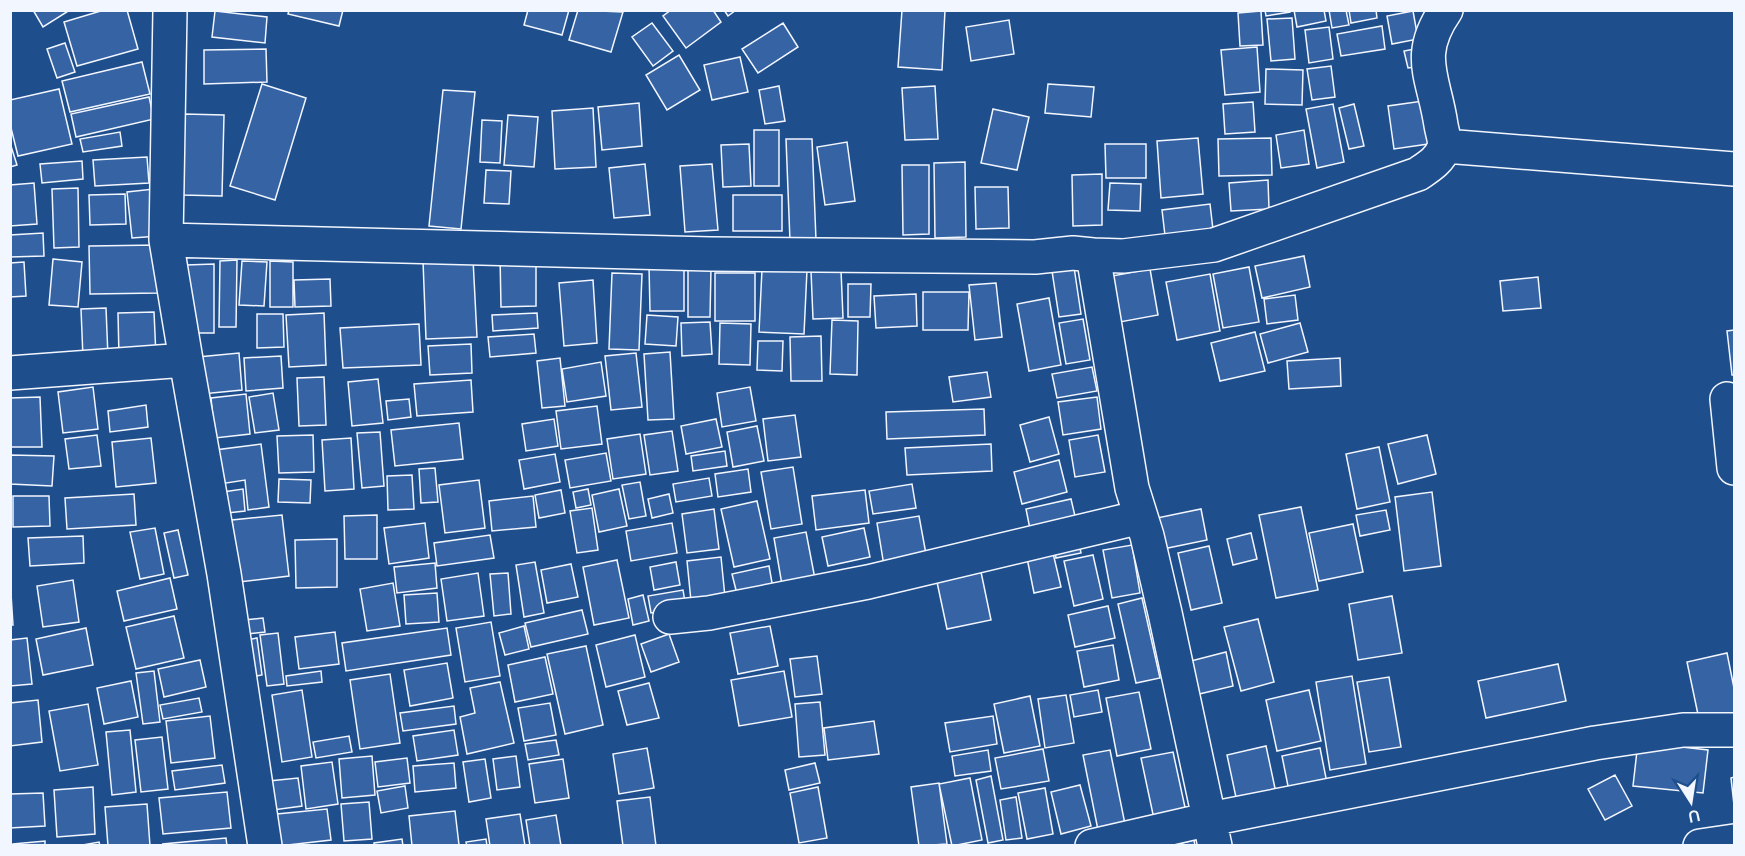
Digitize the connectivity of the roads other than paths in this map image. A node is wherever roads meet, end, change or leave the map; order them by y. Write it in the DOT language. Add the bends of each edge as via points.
graph roads {
  1 [pos="170,10"];
  2 [pos="1446,10"];
  3 [pos="1445,146"];
  4 [pos="1734,170"];
  5 [pos="166,240"];
  6 [pos="1093,255"];
  7 [pos="186,360"];
  8 [pos="10,374"];
  9 [pos="1727,399"];
  10 [pos="1734,468"];
  11 [pos="1141,517"];
  12 [pos="670,617"];
  13 [pos="1734,730"];
  14 [pos="1212,832"];
  15 [pos="1734,841"];
  16 [pos="266,846"];
  17 [pos="1092,846"];
  18 [pos="1700,846"];
  1 -- 5 [label="street"];
  2 -- 3 [label="street" via="1430,38 1427,60"];
  3 -- 4 [label="street"];
  3 -- 6 [label="street" via="1437,161 1418,174 1214,245 1123,256"];
  5 -- 6 [label="street" via="710,254"];
  5 -- 7 [label="street"];
  6 -- 11 [label="street" via="1132,488"];
  7 -- 8 [label="street"];
  7 -- 16 [label="street"];
  9 -- 10 [label="street"];
  11 -- 12 [label="street" via="868,582"];
  11 -- 14 [label="street"];
  13 -- 14 [label="street" via="1683,730 1595,743"];
  14 -- 17 [label="street"];
  15 -- 18 [label="street"];
}
